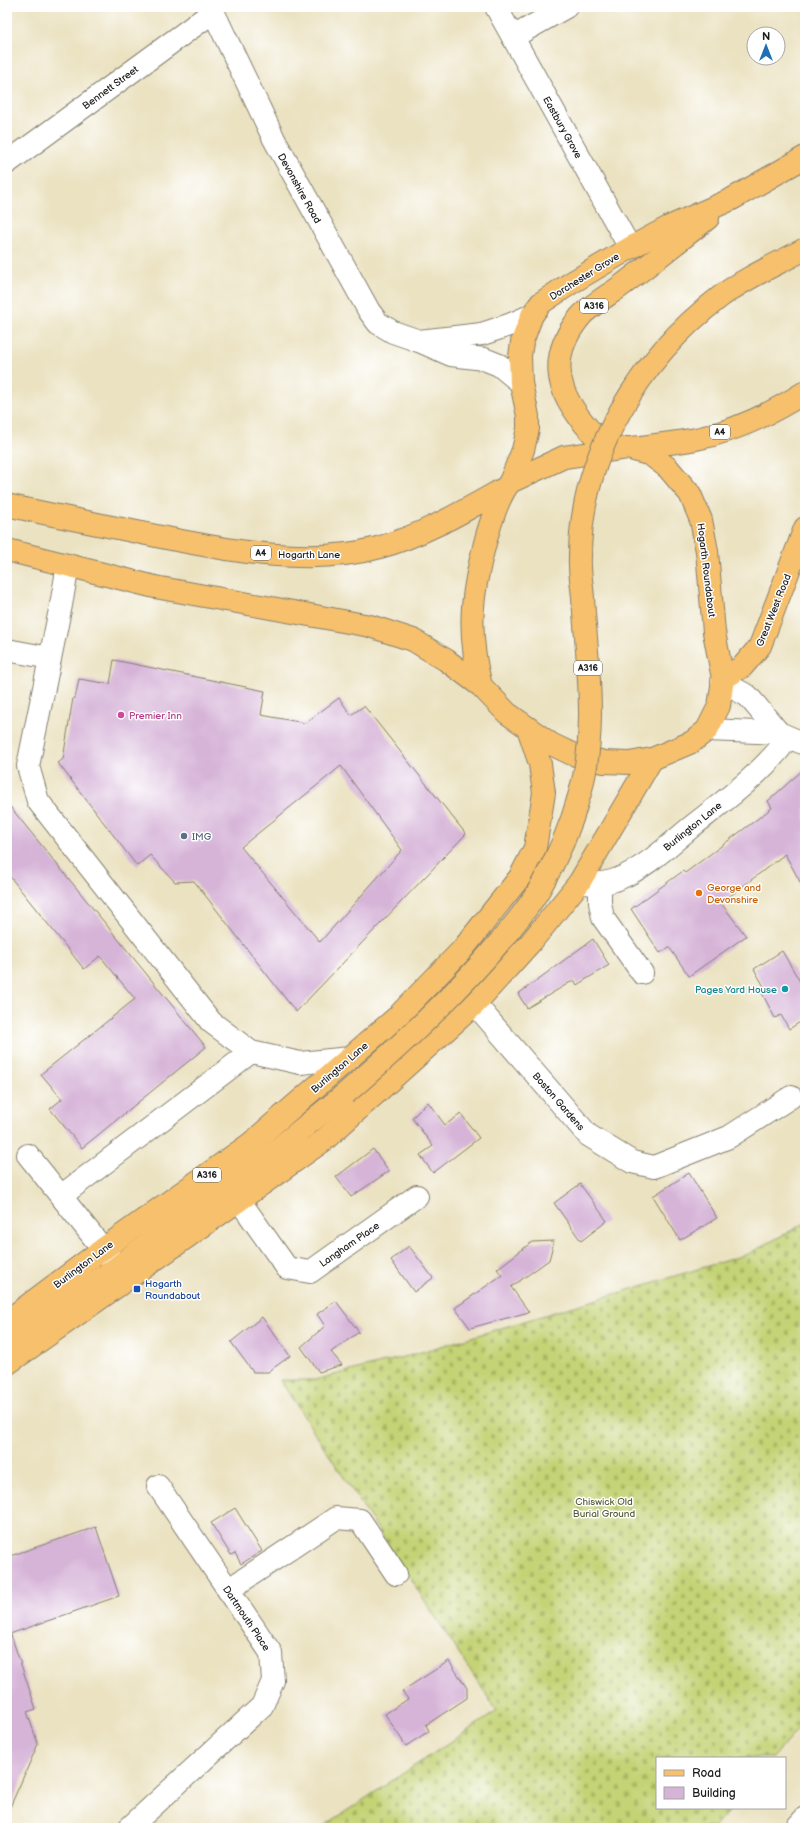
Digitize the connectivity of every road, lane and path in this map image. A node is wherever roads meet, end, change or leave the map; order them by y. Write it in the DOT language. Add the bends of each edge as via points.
graph roads {
  1 [pos="496,7"];
  2 [pos="566,7"];
  3 [pos="212,9"];
  4 [pos="513,37"];
  5 [pos="805,158"];
  6 [pos="7,163"];
  7 [pos="732,199"];
  8 [pos="630,248"];
  9 [pos="805,249"];
  10 [pos="532,315"];
  11 [pos="420,341"];
  12 [pos="521,384"];
  13 [pos="805,392"];
  14 [pos="618,449"];
  15 [pos="507,485"];
  16 [pos="7,504"];
  17 [pos="805,528"];
  18 [pos="7,550"];
  19 [pos="68,565"];
  20 [pos="7,650"];
  21 [pos="50,658"];
  22 [pos="723,680"];
  23 [pos="481,686"];
  24 [pos="528,728"];
  25 [pos="707,730"];
  26 [pos="790,738"];
  27 [pos="652,759"];
  28 [pos="589,883"];
  29 [pos="642,973"];
  30 [pos="475,1004"];
  31 [pos="251,1052"];
  32 [pos="350,1058"];
  33 [pos="791,1097"];
  34 [pos="28,1155"];
  35 [pos="61,1196"];
  36 [pos="417,1196"];
  37 [pos="238,1200"];
  38 [pos="103,1249"];
  39 [pos="123,1273"];
  40 [pos="7,1321"];
  41 [pos="7,1342"];
  42 [pos="7,1364"];
  43 [pos="158,1486"];
  44 [pos="396,1574"];
  45 [pos="228,1590"];
  46 [pos="805,1818"];
  47 [pos="129,1828"];
  48 [pos="796,1828"];
  1 -- 4 [label="street, Eastbury Grove"];
  2 -- 4 [label="street"];
  3 -- 6 [label="street, Bennett Street"];
  3 -- 11 [label="street, Devonshire Road" via="281,153 369,310 378,322 392,332"];
  4 -- 8 [label="street, Eastbury Grove"];
  5 -- 7 [label="main road, Dorchester Grove / A316"];
  7 -- 8 [label="main road, Dorchester Grove / A316" via="669,226"];
  7 -- 14 [label="main road, Dorchester Grove / A316" via="581,316 563,341 558,372 574,412 588,430"];
  8 -- 10 [label="main road, Dorchester Grove / A316" via="553,294 541,303"];
  9 -- 39 [label="main road, A316, bridge" via="722,295 676,335 654,361 620,413 603,445 583,519 580,557 590,716 588,752 581,792 568,829 539,890 523,914 441,1006 346,1094 259,1164 210,1196"];
  10 -- 11 [label="street, Devonshire Road" via="482,334"];
  10 -- 12 [label="main road, Dorchester Grove / A316" via="521,349"];
  11 -- 12 [label="street, Devonshire Road" via="451,355 484,359 500,365"];
  12 -- 15 [label="main road, Dorchester Grove / A316" via="528,429 523,450"];
  13 -- 14 [label="main road, A4" via="777,410 747,424 696,439"];
  14 -- 15 [label="main road, Hogarth Roundabout" via="564,457"];
  14 -- 22 [label="main road, Hogarth Roundabout" via="650,454 668,468 690,494 702,520 714,632"];
  15 -- 16 [label="main road, Hogarth Lane / A4" via="418,534 376,549 309,556 211,547"];
  15 -- 23 [label="main road, Hogarth Roundabout" via="491,521 472,602 475,662"];
  17 -- 22 [label="main road, Great West Road" via="760,646 743,666"];
  18 -- 19 [label="main road"];
  19 -- 21 [label="street"];
  19 -- 23 [label="main road" via="155,587 370,626 414,640"];
  20 -- 21 [label="street"];
  21 -- 31 [label="street" via="28,766 38,800 211,1022"];
  22 -- 25 [label="main road, Hogarth Roundabout" via="719,706"];
  22 -- 26 [label="street" via="748,696"];
  23 -- 24 [label="main road, Hogarth Roundabout" via="507,713"];
  24 -- 27 [label="main road, Hogarth Roundabout" via="551,744 572,754 604,762 629,763"];
  24 -- 32 [label="main road, Burlington Lane / A316" via="540,764 544,793 535,848 520,877 462,950 397,1018"];
  25 -- 26 [label="street"];
  25 -- 27 [label="main road, Hogarth Roundabout" via="692,742"];
  26 -- 28 [label="street, Burlington Lane" via="746,783 642,866 617,880"];
  27 -- 28 [label="main road, A316"];
  28 -- 29 [label="street" via="600,903 603,918"];
  28 -- 30 [label="main road, A316"];
  30 -- 33 [label="street, Boston Gardens" via="588,1135 632,1162 654,1167 729,1137"];
  30 -- 37 [label="main road, A316" via="323,1141"];
  31 -- 32 [label="street" via="300,1063"];
  31 -- 35 [label="street"];
  32 -- 38 [label="main road, Burlington Lane / A316" via="250,1144"];
  34 -- 35 [label="street"];
  35 -- 38 [label="street"];
  36 -- 37 [label="street, Langham Place" via="310,1272 287,1268"];
  37 -- 39 [label="main road, A316"];
  38 -- 39 [label="street"];
  38 -- 40 [label="main road, Burlington Lane / A316"];
  39 -- 41 [label="main road, A316"];
  39 -- 42 [label="main road, A316"];
  43 -- 45 [label="street, Dartmouth Place"];
  44 -- 45 [label="street" via="360,1520 336,1518"];
  45 -- 47 [label="street, Dartmouth Place" via="271,1653 273,1681 262,1706"];
  46 -- 48 [label="street"];
}
